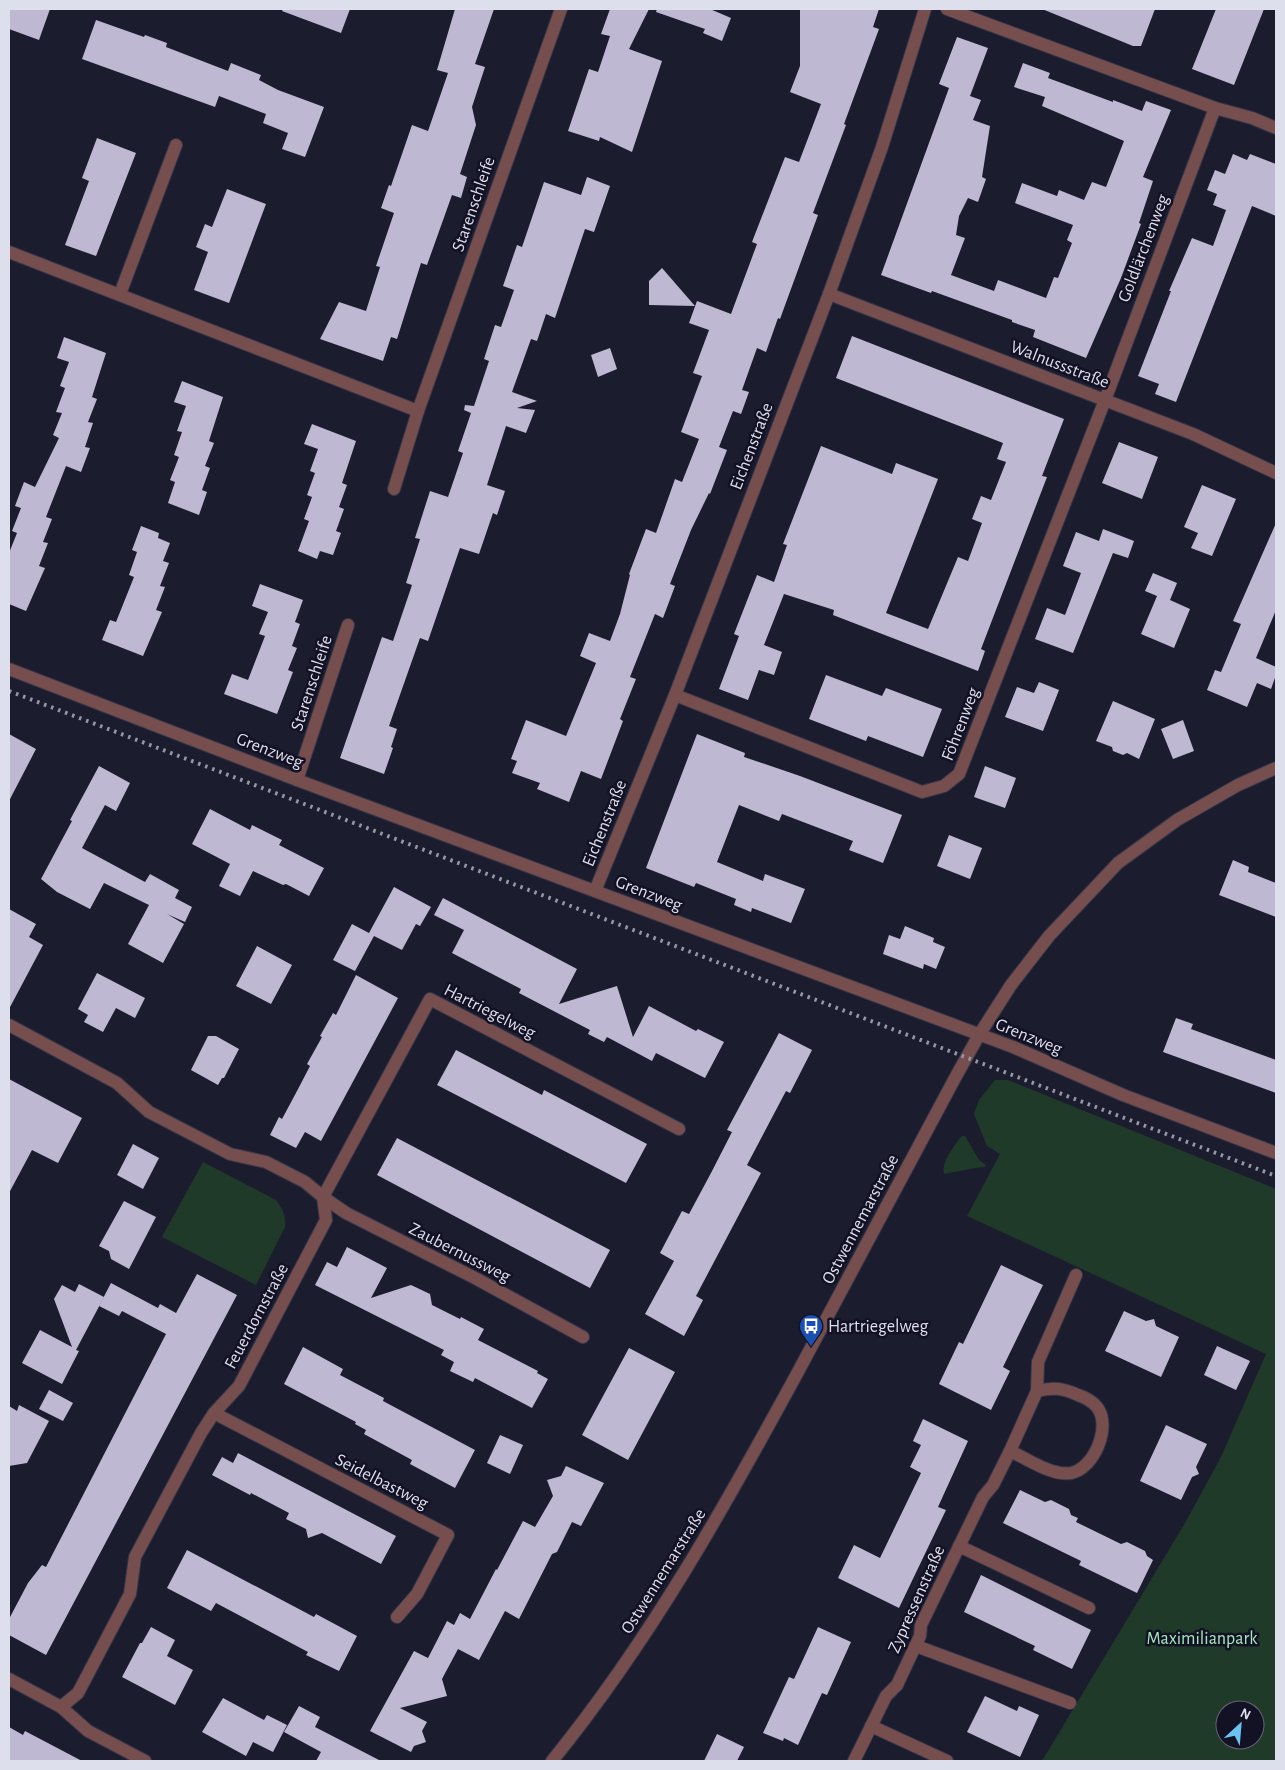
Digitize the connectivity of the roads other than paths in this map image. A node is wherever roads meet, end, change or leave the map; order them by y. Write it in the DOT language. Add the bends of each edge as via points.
graph roads {
  1 [pos="561,9"];
  2 [pos="925,9"];
  3 [pos="947,9"];
  4 [pos="1215,108"];
  5 [pos="1276,128"];
  6 [pos="176,144"];
  7 [pos="9,252"];
  8 [pos="120,294"];
  9 [pos="829,294"];
  10 [pos="1105,400"];
  11 [pos="418,411"];
  12 [pos="1276,473"];
  13 [pos="394,489"];
  14 [pos="348,625"];
  15 [pos="9,668"];
  16 [pos="675,695"];
  17 [pos="1276,768"];
  18 [pos="297,780"];
  19 [pos="596,891"];
  20 [pos="9,1025"];
  21 [pos="979,1035"];
  22 [pos="679,1129"];
  23 [pos="1276,1153"];
  24 [pos="323,1196"];
  25 [pos="1076,1275"];
  26 [pos="583,1337"];
  27 [pos="1037,1391"];
  28 [pos="214,1413"];
  29 [pos="1010,1451"];
  30 [pos="959,1546"];
  31 [pos="1089,1608"];
  32 [pos="396,1617"];
  33 [pos="916,1646"];
  34 [pos="9,1679"];
  35 [pos="1070,1703"];
  36 [pos="62,1707"];
  37 [pos="871,1726"];
  38 [pos="145,1761"];
  39 [pos="552,1761"];
  40 [pos="854,1761"];
  41 [pos="948,1761"];
  1 -- 11 [label="street, Starenschleife"];
  2 -- 9 [label="street, Eichenstraße" via="882,147"];
  3 -- 4 [label="street"];
  4 -- 5 [label="street"];
  4 -- 10 [label="street, Goldlärchenweg"];
  6 -- 8 [label="street"];
  7 -- 8 [label="street"];
  8 -- 11 [label="street"];
  9 -- 10 [label="street, Walnussstraße"];
  9 -- 16 [label="street, Eichenstraße"];
  10 -- 12 [label="street, Walnussstraße" via="1193,434"];
  10 -- 16 [label="street, Föhrenweg" via="959,774 944,786 922,792"];
  11 -- 13 [label="street, Starenschleife"];
  14 -- 18 [label="street, Starenschleife"];
  15 -- 18 [label="street, Grenzweg"];
  16 -- 19 [label="street, Eichenstraße"];
  17 -- 21 [label="street, Ostwennemarstraße" via="1238,785 1177,820 1118,864 1049,936 1011,985"];
  18 -- 19 [label="street, Grenzweg"];
  19 -- 21 [label="street, Grenzweg"];
  20 -- 24 [label="street" via="117,1083 149,1112 230,1154 266,1162 305,1182"];
  21 -- 23 [label="street, Grenzweg"];
  21 -- 39 [label="street, Ostwennemarstraße" via="735,1489 650,1629 589,1716"];
  22 -- 24 [label="street, Hartriegelweg" via="430,999"];
  24 -- 26 [label="street, Zaubernussweg" via="346,1213"];
  24 -- 28 [label="street, Feuerdornstraße" via="326,1220 239,1386"];
  25 -- 27 [label="street, Zypressenstraße" via="1038,1362"];
  27 -- 29 [label="street, Zypressenstraße"];
  27 -- 29 [label="street" via="1062,1388 1098,1407 1103,1434 1094,1455 1083,1469 1071,1473 1055,1472"];
  28 -- 32 [label="street, Seidelbastweg" via="448,1535 418,1594"];
  28 -- 36 [label="street, Feuerdornstraße" via="200,1433 135,1556 130,1594 78,1693"];
  29 -- 30 [label="street, Zypressenstraße"];
  30 -- 31 [label="street"];
  30 -- 33 [label="street, Zypressenstraße" via="921,1625"];
  33 -- 35 [label="street"];
  33 -- 37 [label="street, Zypressenstraße" via="897,1685 886,1696"];
  34 -- 36 [label="street"];
  36 -- 38 [label="street" via="88,1731"];
  37 -- 40 [label="street, Zypressenstraße"];
  37 -- 41 [label="street"];
}
